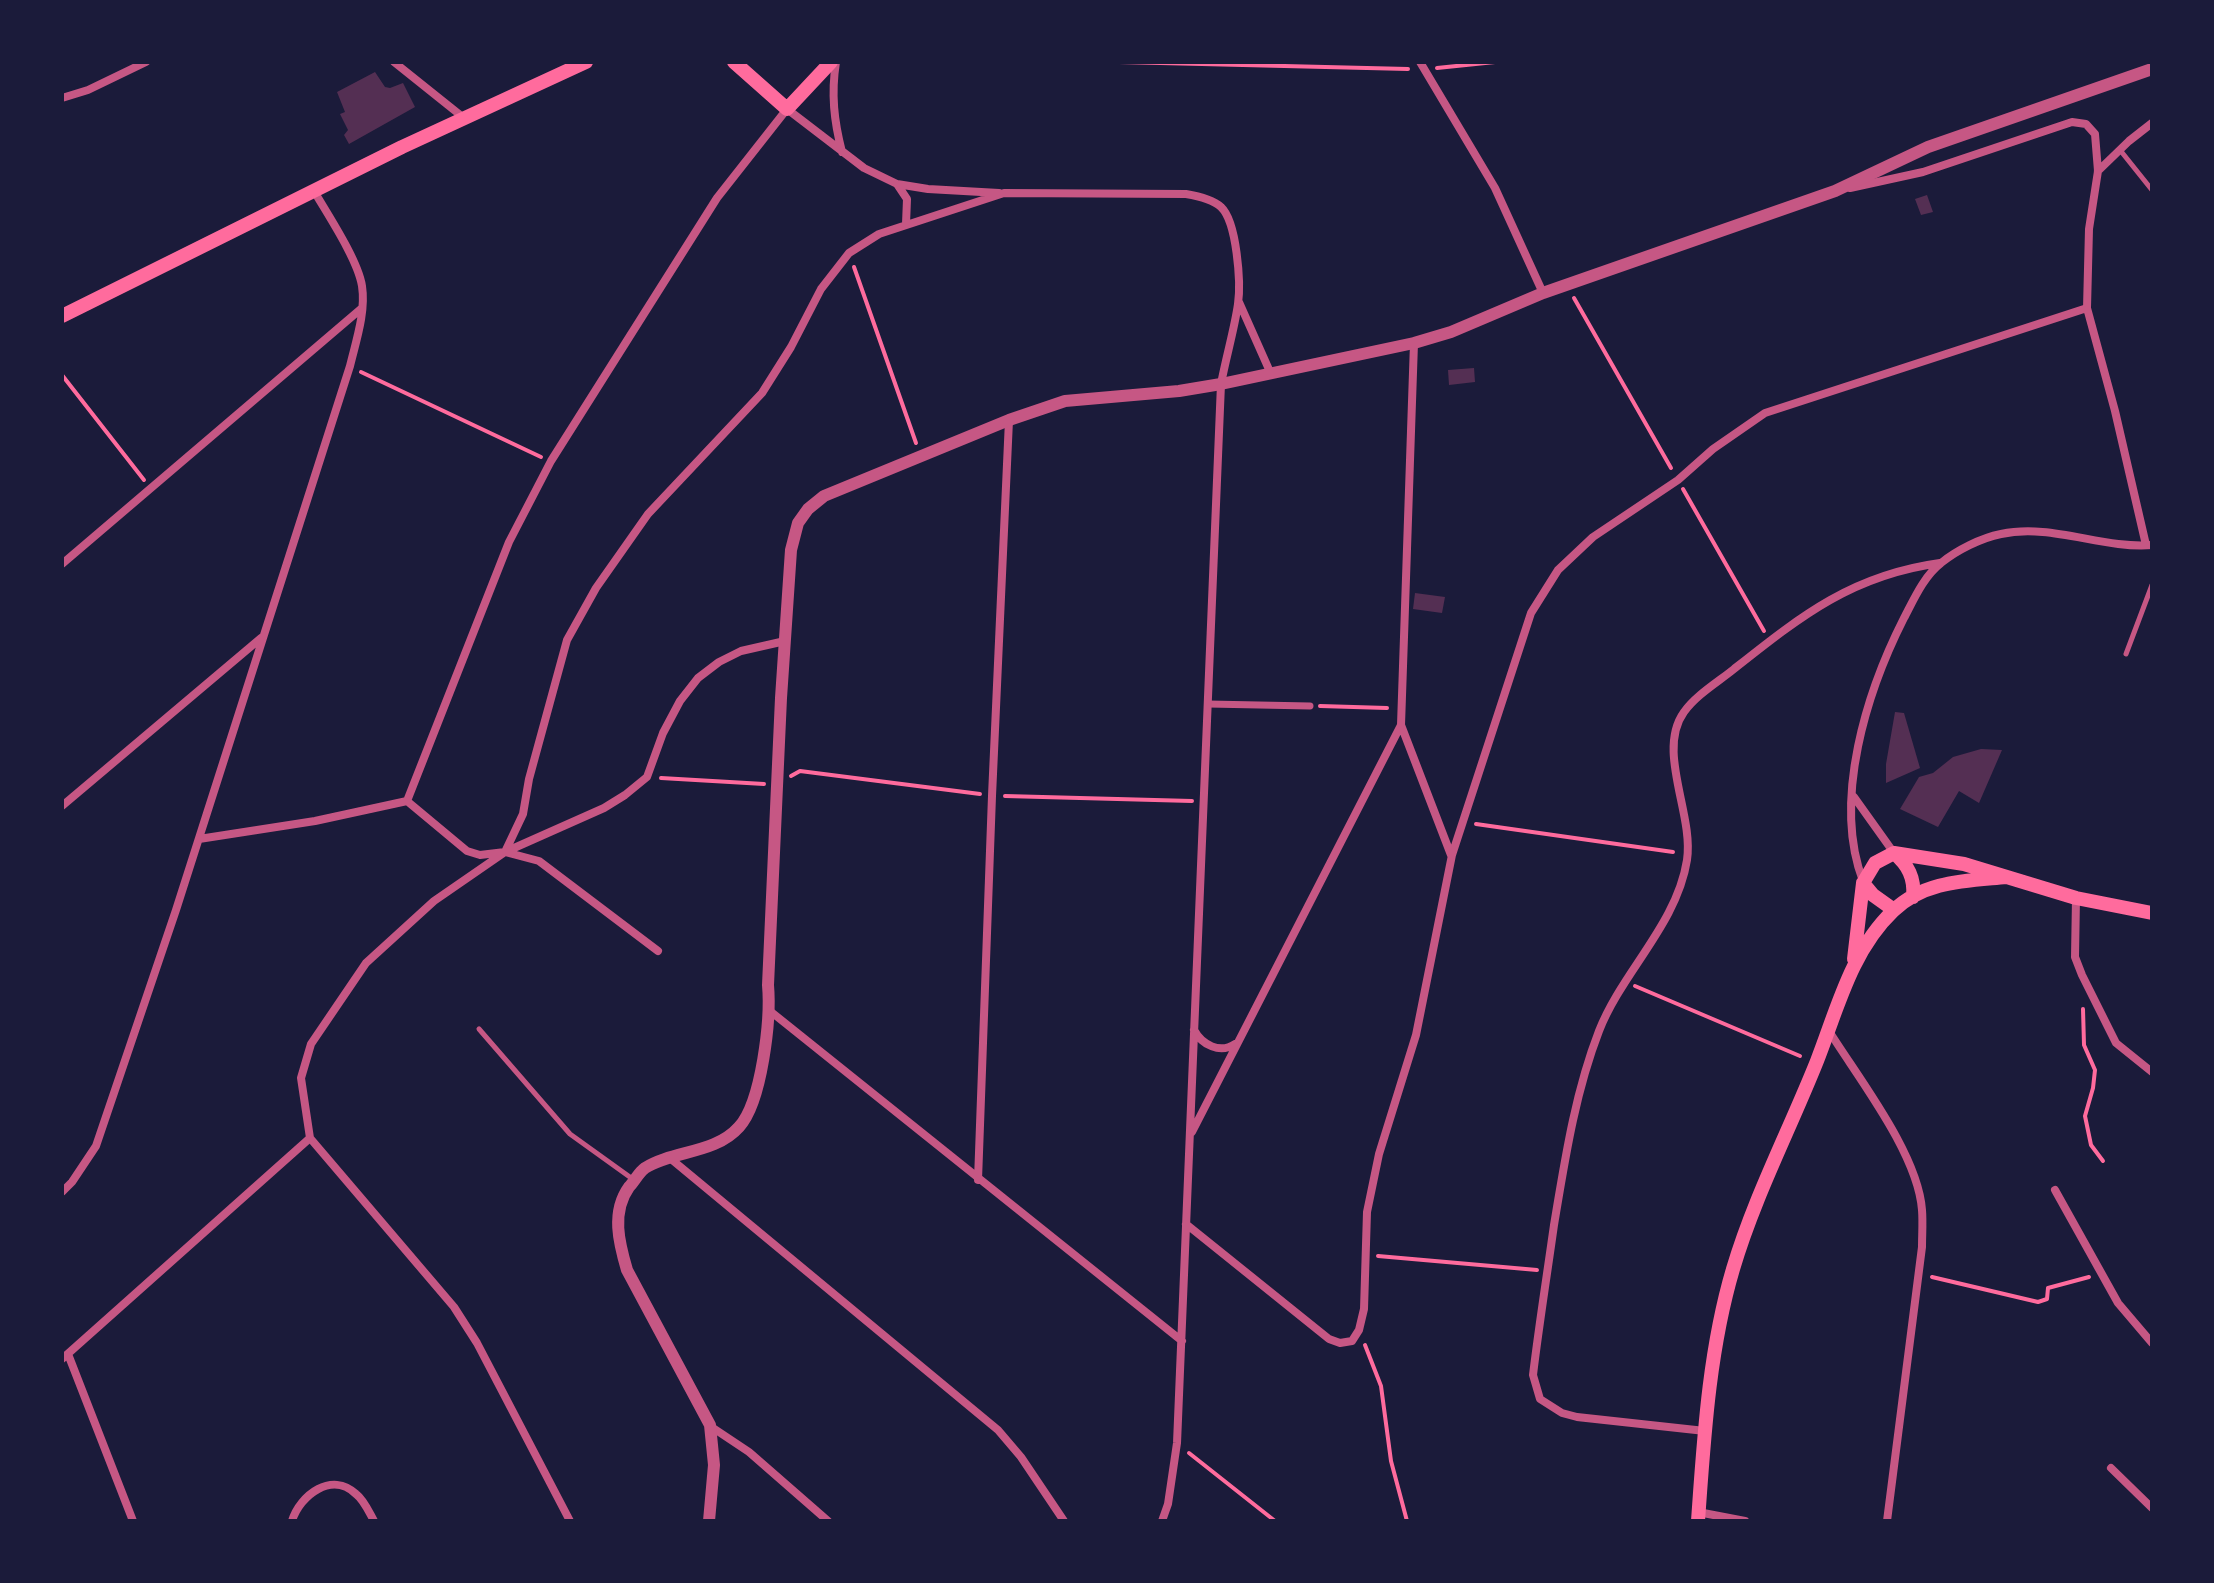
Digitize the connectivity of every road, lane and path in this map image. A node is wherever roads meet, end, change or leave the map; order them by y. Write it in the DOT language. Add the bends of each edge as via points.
graph roads {
  1 [pos="146,62"];
  2 [pos="394,62"];
  3 [pos="586,62"];
  4 [pos="834,62"];
  5 [pos="1119,62"];
  6 [pos="1495,62"];
  7 [pos="736,63"];
  8 [pos="1422,66"];
  9 [pos="2152,69"];
  10 [pos="62,98"];
  11 [pos="787,109"];
  12 [pos="464,118"];
  13 [pos="2152,123"];
  14 [pos="2119,150"];
  15 [pos="842,153"];
  16 [pos="2098,171"];
  17 [pos="897,184"];
  18 [pos="2152,190"];
  19 [pos="314,191"];
  20 [pos="1835,191"];
  21 [pos="1004,193"];
  22 [pos="906,224"];
  23 [pos="849,253"];
  24 [pos="1567,286"];
  25 [pos="1543,293"];
  26 [pos="1238,301"];
  27 [pos="362,308"];
  28 [pos="2087,308"];
  29 [pos="62,316"];
  30 [pos="1414,343"];
  31 [pos="350,366"];
  32 [pos="1271,374"];
  33 [pos="62,375"];
  34 [pos="1221,384"];
  35 [pos="1009,420"];
  36 [pos="921,455"];
  37 [pos="551,461"];
  38 [pos="1678,480"];
  39 [pos="151,488"];
  40 [pos="2149,545"];
  41 [pos="1940,563"];
  42 [pos="62,564"];
  43 [pos="2152,585"];
  44 [pos="262,637"];
  45 [pos="1769,640"];
  46 [pos="785,641"];
  47 [pos="2126,654"];
  48 [pos="1208,704"];
  49 [pos="1310,706"];
  50 [pos="1402,708"];
  51 [pos="1401,725"];
  52 [pos="647,777"];
  53 [pos="777,782"];
  54 [pos="992,796"];
  55 [pos="1853,797"];
  56 [pos="407,801"];
  57 [pos="1204,801"];
  58 [pos="62,806"];
  59 [pos="1462,822"];
  60 [pos="199,839"];
  61 [pos="505,852"];
  62 [pos="1894,853"];
  63 [pos="1688,854"];
  64 [pos="1452,855"];
  65 [pos="2006,877"];
  66 [pos="1863,883"];
  67 [pos="1913,897"];
  68 [pos="2076,898"];
  69 [pos="1894,910"];
  70 [pos="2152,913"];
  71 [pos="658,951"];
  72 [pos="1853,967"];
  73 [pos="1626,982"];
  74 [pos="2085,982"];
  75 [pos="770,1011"];
  76 [pos="479,1029"];
  77 [pos="1194,1030"];
  78 [pos="1829,1030"];
  79 [pos="1239,1041"];
  80 [pos="1816,1063"];
  81 [pos="2152,1072"];
  82 [pos="1190,1136"];
  83 [pos="310,1138"];
  84 [pos="671,1159"];
  85 [pos="2103,1161"];
  86 [pos="978,1180"];
  87 [pos="634,1181"];
  88 [pos="2055,1190"];
  89 [pos="62,1192"];
  90 [pos="1186,1224"];
  91 [pos="1366,1255"];
  92 [pos="1547,1271"];
  93 [pos="1918,1274"];
  94 [pos="2101,1274"];
  95 [pos="1359,1330"];
  96 [pos="1182,1341"];
  97 [pos="2152,1343"];
  98 [pos="65,1356"];
  99 [pos="710,1425"];
  100 [pos="1705,1431"];
  101 [pos="1177,1443"];
  102 [pos="2111,1468"];
  103 [pos="2152,1508"];
  104 [pos="1698,1516"];
  105 [pos="133,1521"];
  106 [pos="292,1521"];
  107 [pos="374,1521"];
  108 [pos="570,1521"];
  109 [pos="709,1521"];
  110 [pos="828,1521"];
  111 [pos="1064,1521"];
  112 [pos="1162,1521"];
  113 [pos="1275,1521"];
  114 [pos="1407,1521"];
  115 [pos="1745,1521"];
  116 [pos="1887,1521"];
  1 -- 10 [label="street"];
  2 -- 12 [label="street"];
  3 -- 12 [label="main road"];
  4 -- 11 [label="main road"];
  4 -- 15 [label="street" via="832,96"];
  5 -- 8 [label="path"];
  6 -- 8 [label="path"];
  7 -- 11 [label="main road"];
  8 -- 25 [label="street" via="1495,188"];
  9 -- 20 [label="street" via="1928,147"];
  11 -- 15 [label="street"];
  11 -- 37 [label="street" via="717,198"];
  12 -- 19 [label="main road"];
  13 -- 14 [label="street"];
  14 -- 16 [label="street"];
  14 -- 18 [label="lane"];
  15 -- 17 [label="street"];
  16 -- 20 [label="street" via="2095,134 2086,124 2072,122 1923,172"];
  16 -- 28 [label="street" via="2089,229"];
  17 -- 21 [label="street"];
  17 -- 22 [label="street" via="907,199"];
  19 -- 27 [label="street" via="354,263 362,285"];
  19 -- 29 [label="main road"];
  20 -- 24 [label="street"];
  21 -- 22 [label="street"];
  21 -- 26 [label="street" via="1157,192 1206,198 1230,220"];
  22 -- 23 [label="street"];
  23 -- 36 [label="path"];
  23 -- 61 [label="street" via="821,289 762,393 648,514 596,588 567,640 523,814"];
  24 -- 25 [label="street"];
  24 -- 38 [label="path"];
  25 -- 30 [label="street"];
  26 -- 32 [label="street"];
  26 -- 34 [label="street"];
  27 -- 31 [label="street"];
  27 -- 39 [label="street"];
  28 -- 38 [label="street" via="1765,413"];
  28 -- 40 [label="street"];
  30 -- 32 [label="street"];
  30 -- 50 [label="street"];
  31 -- 37 [label="path"];
  31 -- 44 [label="street"];
  32 -- 34 [label="street"];
  33 -- 39 [label="path"];
  34 -- 35 [label="street" via="1065,401"];
  34 -- 48 [label="street"];
  35 -- 36 [label="street"];
  35 -- 54 [label="street"];
  36 -- 46 [label="street" via="824,496 803,516 791,550"];
  37 -- 56 [label="street" via="509,542"];
  38 -- 45 [label="path"];
  38 -- 59 [label="street" via="1593,537 1558,570 1531,613"];
  39 -- 42 [label="street"];
  40 -- 41 [label="street" via="2039,532 2002,533"];
  41 -- 45 [label="street" via="1863,582"];
  41 -- 55 [label="street" via="1918,591 1878,676 1859,739"];
  43 -- 47 [label="lane"];
  44 -- 58 [label="street"];
  44 -- 60 [label="street"];
  45 -- 63 [label="street" via="1685,710 1675,727"];
  46 -- 52 [label="street" via="741,651 698,678 680,701"];
  46 -- 53 [label="street"];
  48 -- 49 [label="street"];
  48 -- 57 [label="street"];
  49 -- 50 [label="path"];
  50 -- 51 [label="street"];
  51 -- 64 [label="street"];
  51 -- 79 [label="street"];
  52 -- 53 [label="path"];
  52 -- 61 [label="street" via="604,808"];
  53 -- 54 [label="path" via="800,771"];
  53 -- 75 [label="street"];
  54 -- 57 [label="path"];
  54 -- 86 [label="street"];
  55 -- 62 [label="street"];
  55 -- 66 [label="street" via="1855,853"];
  56 -- 60 [label="street"];
  56 -- 61 [label="street" via="467,851"];
  57 -- 77 [label="street"];
  59 -- 63 [label="path"];
  59 -- 64 [label="street"];
  60 -- 89 [label="street" via="96,1146"];
  61 -- 71 [label="street" via="539,861"];
  61 -- 83 [label="street" via="434,901 366,963 311,1044 301,1078"];
  62 -- 65 [label="main road"];
  62 -- 66 [label="main road" via="1875,863"];
  62 -- 67 [label="main road" via="1911,874"];
  63 -- 73 [label="street" via="1669,911"];
  64 -- 91 [label="street" via="1416,1035 1379,1154 1367,1212"];
  65 -- 67 [label="main road" via="1940,884"];
  65 -- 68 [label="main road"];
  66 -- 69 [label="main road"];
  66 -- 72 [label="main road"];
  67 -- 69 [label="main road"];
  68 -- 70 [label="main road"];
  68 -- 74 [label="street" via="2075,957"];
  69 -- 72 [label="main road"];
  72 -- 78 [label="main road"];
  73 -- 80 [label="path"];
  73 -- 92 [label="street" via="1585,1069"];
  74 -- 81 [label="street" via="2116,1043"];
  74 -- 85 [label="path" via="2084,1045 2095,1070 2085,1116 2091,1145"];
  75 -- 84 [label="street" via="748,1116 717,1143"];
  75 -- 86 [label="street"];
  76 -- 87 [label="lane" via="570,1134"];
  77 -- 79 [label="street" via="1199,1040 1223,1049"];
  77 -- 82 [label="street"];
  78 -- 80 [label="main road"];
  78 -- 93 [label="street" via="1914,1173 1922,1208"];
  79 -- 82 [label="street"];
  80 -- 100 [label="main road" via="1732,1272"];
  82 -- 90 [label="street"];
  83 -- 98 [label="street"];
  83 -- 108 [label="street" via="454,1307"];
  84 -- 87 [label="street" via="643,1169"];
  84 -- 111 [label="street" via="998,1430"];
  86 -- 96 [label="street"];
  87 -- 99 [label="street" via="617,1219 619,1244 641,1299"];
  88 -- 94 [label="street"];
  90 -- 95 [label="street" via="1329,1339 1352,1341"];
  90 -- 96 [label="street"];
  91 -- 92 [label="path"];
  91 -- 95 [label="street"];
  92 -- 100 [label="street" via="1533,1375 1540,1399 1577,1417"];
  93 -- 94 [label="path" via="2038,1302 2047,1299 2048,1288"];
  93 -- 116 [label="street"];
  94 -- 97 [label="street"];
  95 -- 114 [label="path" via="1381,1386 1391,1461"];
  96 -- 101 [label="street"];
  98 -- 105 [label="street"];
  99 -- 109 [label="street" via="714,1465"];
  99 -- 110 [label="street"];
  100 -- 104 [label="main road"];
  101 -- 112 [label="street"];
  101 -- 113 [label="path"];
  102 -- 103 [label="street"];
  104 -- 115 [label="street"];
  106 -- 107 [label="street" via="305,1497 327,1484 357,1494"];
}
